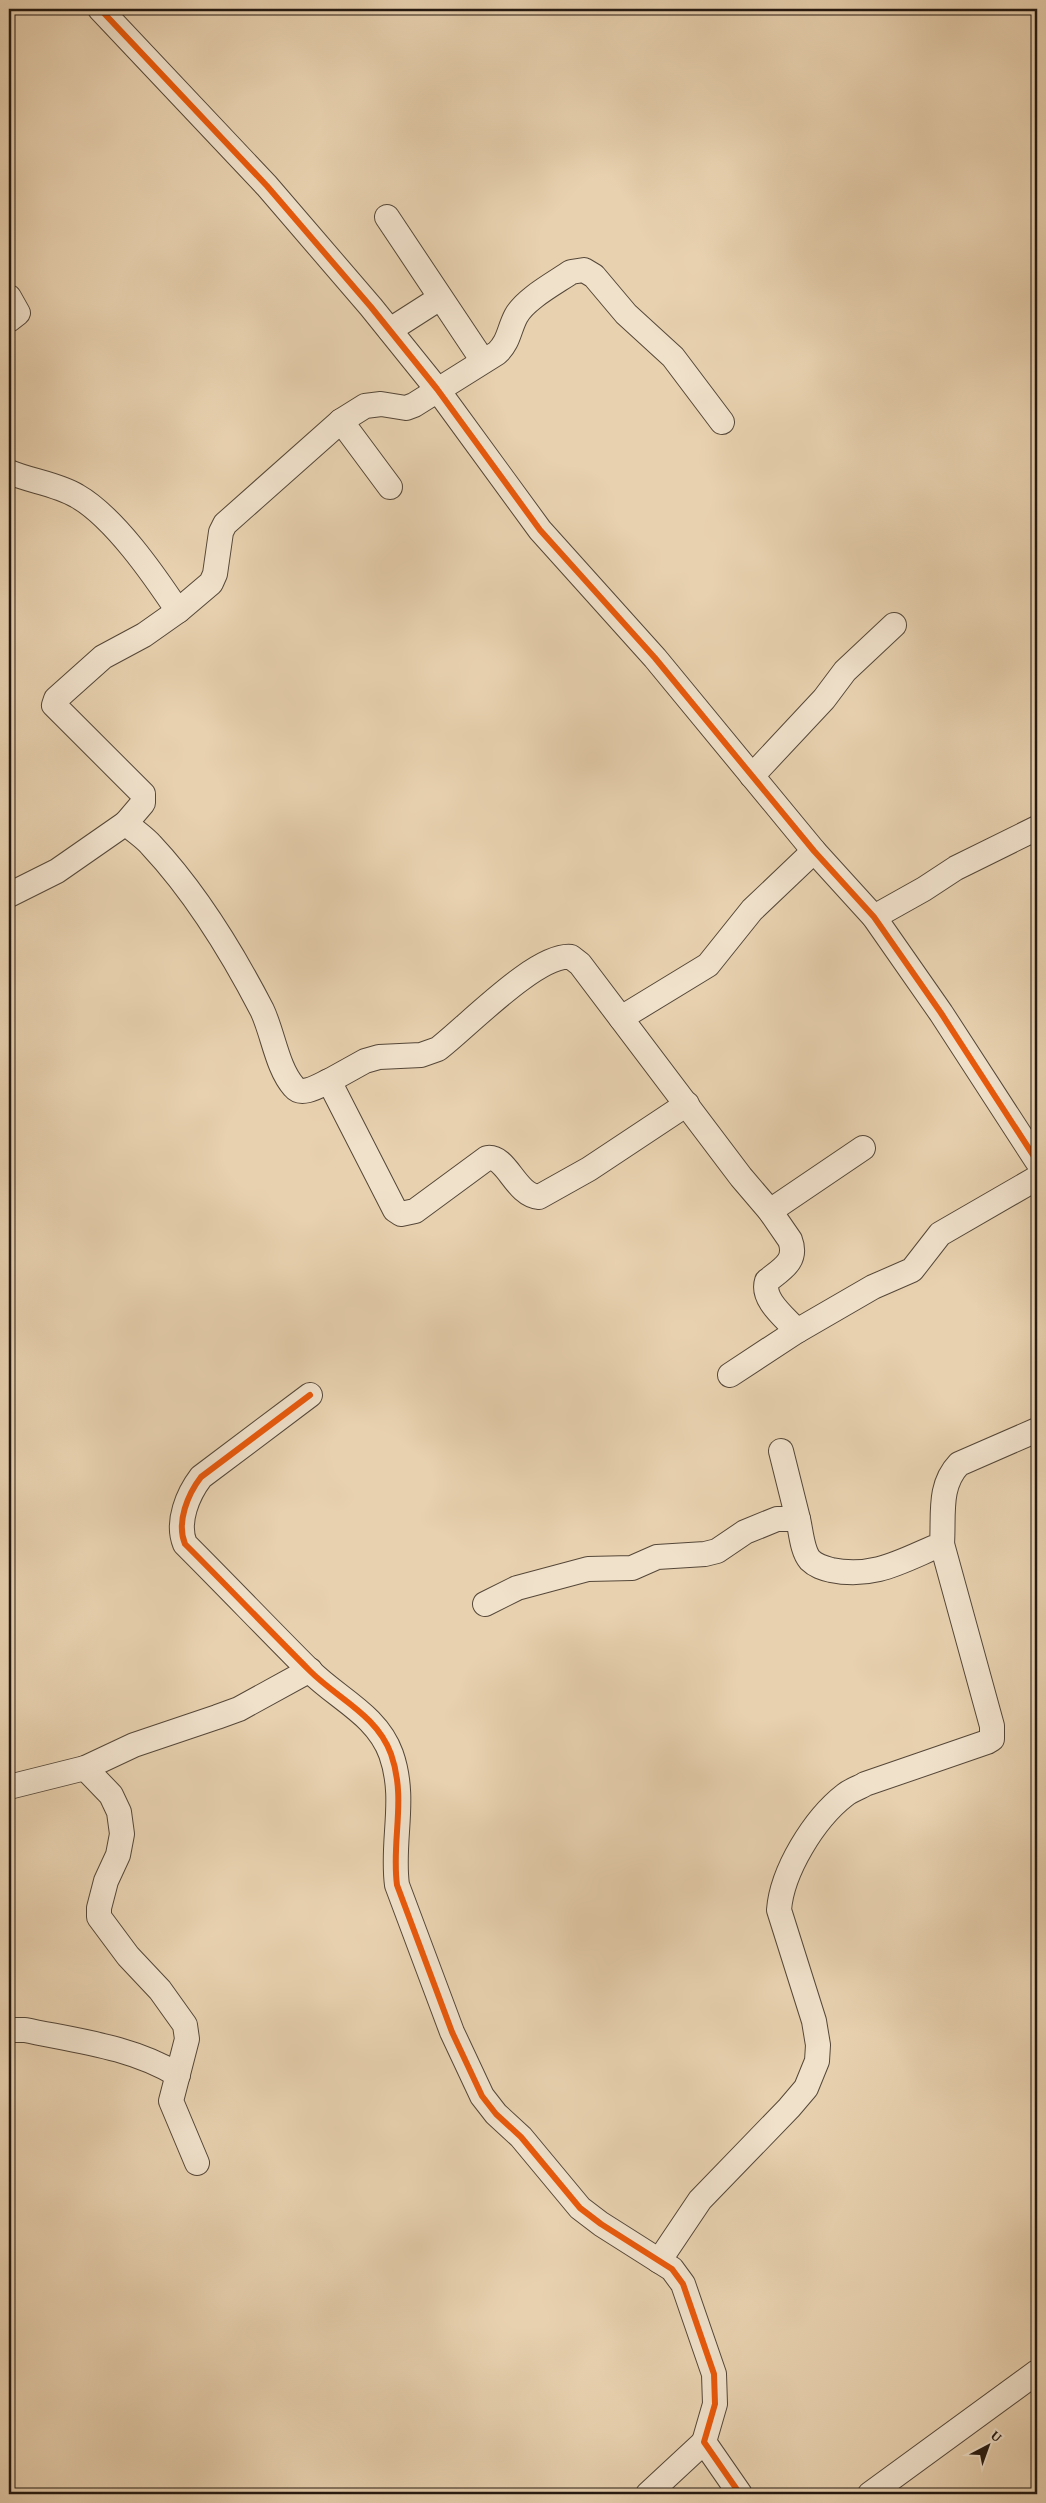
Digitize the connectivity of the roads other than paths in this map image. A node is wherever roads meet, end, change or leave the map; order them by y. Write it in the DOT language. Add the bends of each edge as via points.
graph roads {
  1 [pos="100,9"];
  2 [pos="387,218"];
  3 [pos="9,297"];
  4 [pos="440,298"];
  5 [pos="9,320"];
  6 [pos="390,330"];
  7 [pos="484,361"];
  8 [pos="437,389"];
  9 [pos="341,421"];
  10 [pos="722,422"];
  11 [pos="9,472"];
  12 [pos="390,487"];
  13 [pos="178,611"];
  14 [pos="894,625"];
  15 [pos="752,776"];
  16 [pos="126,823"];
  17 [pos="1037,828"];
  18 [pos="814,851"];
  19 [pos="9,895"];
  20 [pos="874,917"];
  21 [pos="621,1018"];
  22 [pos="329,1081"];
  23 [pos="687,1104"];
  24 [pos="864,1148"];
  25 [pos="1037,1161"];
  26 [pos="1037,1178"];
  27 [pos="770,1211"];
  28 [pos="797,1331"];
  29 [pos="730,1375"];
  30 [pos="310,1395"];
  31 [pos="1037,1430"];
  32 [pos="781,1450"];
  33 [pos="798,1520"];
  34 [pos="942,1544"];
  35 [pos="486,1604"];
  36 [pos="310,1670"];
  37 [pos="85,1768"];
  38 [pos="9,1787"];
  39 [pos="9,2030"];
  40 [pos="178,2075"];
  41 [pos="197,2163"];
  42 [pos="652,2257"];
  43 [pos="1037,2372"];
  44 [pos="704,2442"];
  45 [pos="648,2494"];
  46 [pos="740,2494"];
  47 [pos="870,2494"];
  1 -- 6 [label="street" via="267,186"];
  2 -- 4 [label="street"];
  3 -- 5 [label="street" via="18,313"];
  4 -- 6 [label="street"];
  4 -- 7 [label="street"];
  6 -- 8 [label="street"];
  7 -- 8 [label="street"];
  7 -- 10 [label="street" via="502,348 524,306 570,272 584,270 594,276 626,314 666,350"];
  8 -- 9 [label="street" via="406,408 381,404 365,406"];
  8 -- 15 [label="street" via="540,530 655,658"];
  9 -- 12 [label="street"];
  9 -- 13 [label="street" via="229,519 221,532 211,583"];
  11 -- 13 [label="street" via="75,495 86,502 124,538"];
  13 -- 16 [label="street" via="103,657 54,702 143,794 143,803"];
  14 -- 15 [label="street" via="845,671 824,699"];
  15 -- 18 [label="street"];
  16 -- 19 [label="street" via="56,871"];
  16 -- 22 [label="street" via="159,854 215,926 263,1012 293,1087 304,1091"];
  17 -- 20 [label="street" via="956,868"];
  18 -- 20 [label="street"];
  18 -- 21 [label="street" via="752,910 708,965"];
  20 -- 25 [label="street"];
  21 -- 22 [label="street" via="580,964 564,956 530,972 438,1049 421,1055 379,1057"];
  21 -- 23 [label="street"];
  22 -- 23 [label="street" via="395,1210 401,1214 415,1211 487,1158 497,1160 526,1194 539,1196 551,1192"];
  23 -- 27 [label="street"];
  24 -- 27 [label="street"];
  26 -- 28 [label="street" via="940,1234 912,1270 873,1287"];
  27 -- 28 [label="street" via="794,1250 790,1262 767,1281 768,1298"];
  28 -- 29 [label="street"];
  30 -- 36 [label="street" via="200,1477 186,1506 181,1535 185,1544"];
  31 -- 34 [label="street" via="970,1458 951,1473 943,1498"];
  32 -- 33 [label="street"];
  33 -- 34 [label="street" via="810,1561 820,1568 850,1574 872,1572"];
  33 -- 35 [label="street" via="777,1519 745,1532 717,1551 657,1557 632,1568 588,1569 517,1588"];
  34 -- 42 [label="street" via="993,1733 987,1742 865,1784 846,1794 813,1829 780,1891 779,1910 814,2021 817,2061 806,2088 790,2108 700,2200"];
  36 -- 37 [label="street" via="239,1709 134,1745"];
  36 -- 42 [label="street" via="376,1726 390,1752 396,1774 400,1818 395,1872 397,1885 452,2032 482,2096 580,2208"];
  37 -- 38 [label="street"];
  37 -- 40 [label="street" via="111,1795 119,1812 122,1834 118,1855 106,1881 99,1908 100,1918 185,2025 187,2039"];
  39 -- 40 [label="street" via="25,2030 132,2053 157,2062"];
  40 -- 41 [label="street" via="171,2101"];
  42 -- 44 [label="street" via="672,2269 683,2284 714,2374 715,2404"];
  43 -- 47 [label="street"];
  44 -- 45 [label="street"];
  44 -- 46 [label="street"];
}
